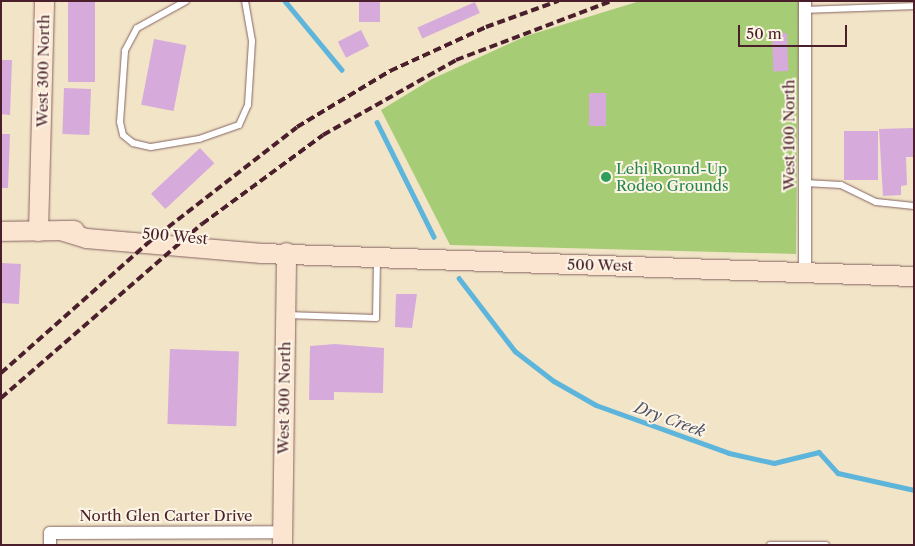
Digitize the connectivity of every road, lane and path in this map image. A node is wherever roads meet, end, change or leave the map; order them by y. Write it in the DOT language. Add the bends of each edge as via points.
graph roads {
  1 [pos="44,1"];
  2 [pos="186,1"];
  3 [pos="245,1"];
  4 [pos="805,6"];
  5 [pos="914,6"];
  6 [pos="805,183"];
  7 [pos="914,206"];
  8 [pos="1,231"];
  9 [pos="38,231"];
  10 [pos="286,252"];
  11 [pos="377,257"];
  12 [pos="805,269"];
  13 [pos="914,276"];
  14 [pos="285,314"];
  15 [pos="282,538"];
  16 [pos="50,539"];
  17 [pos="770,545"];
  18 [pos="826,545"];
  1 -- 9 [label="main road, West 300 North"];
  2 -- 3 [label="lane" via="138,28 126,51 120,122 123,135 133,143 151,147 199,139 239,125 248,105 252,41"];
  4 -- 5 [label="lane"];
  4 -- 6 [label="street, West 100 North"];
  6 -- 7 [label="lane" via="841,186 876,202"];
  6 -- 12 [label="street, West 100 North"];
  8 -- 9 [label="main road, 500 West"];
  9 -- 10 [label="main road, 500 West" via="63,231 86,238"];
  10 -- 11 [label="main road, 500 West"];
  10 -- 14 [label="main road, West 300 North"];
  11 -- 12 [label="main road, 500 West"];
  11 -- 14 [label="lane" via="376,318"];
  12 -- 13 [label="main road, 500 West"];
  14 -- 15 [label="main road, West 300 North"];
  15 -- 16 [label="street, North Glen Carter Drive"];
  17 -- 18 [label="lane"];
}
